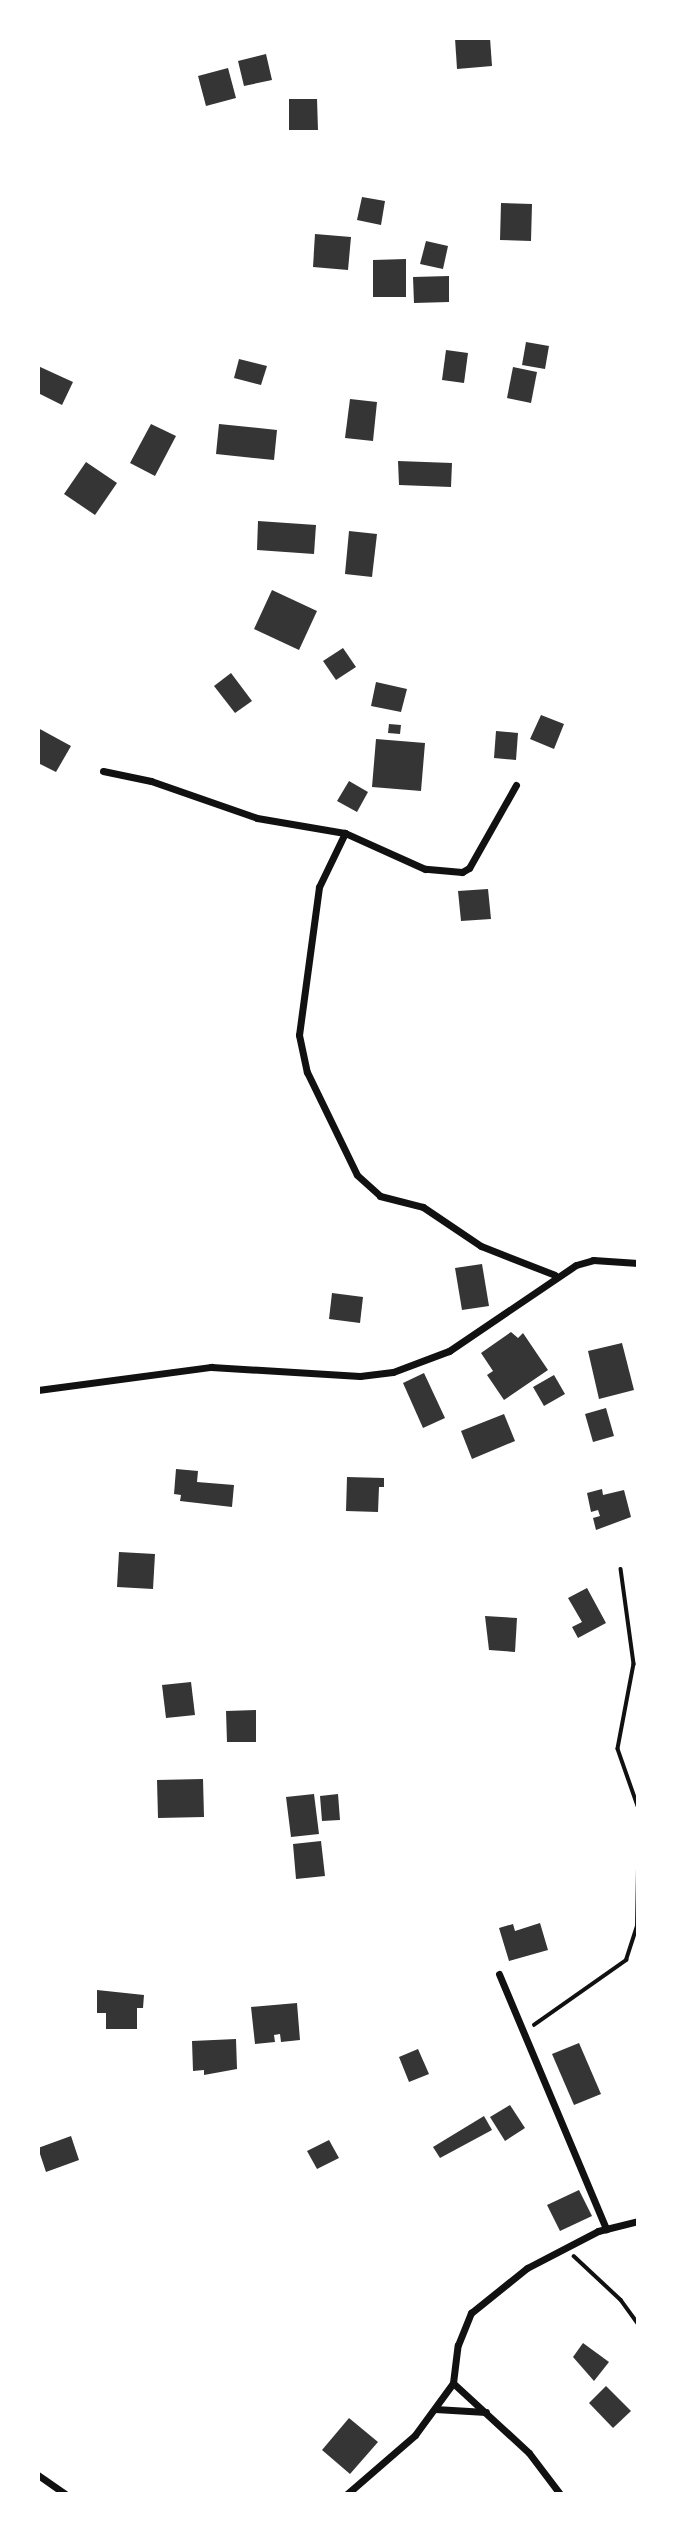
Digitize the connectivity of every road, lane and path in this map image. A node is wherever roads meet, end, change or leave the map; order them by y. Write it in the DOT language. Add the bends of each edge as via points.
graph roads {
  1 [pos="103,771"];
  2 [pos="516,785"];
  3 [pos="345,833"];
  4 [pos="638,1263"];
  5 [pos="555,1275"];
  6 [pos="38,1390"];
  7 [pos="621,1569"];
  8 [pos="638,1806"];
  9 [pos="638,1870"];
  10 [pos="499,1974"];
  11 [pos="523,2032"];
  12 [pos="638,2221"];
  13 [pos="606,2229"];
  14 [pos="566,2248"];
  15 [pos="638,2323"];
  16 [pos="453,2383"];
  17 [pos="435,2409"];
  18 [pos="486,2412"];
  19 [pos="38,2475"];
  20 [pos="65,2494"];
  21 [pos="348,2494"];
  22 [pos="560,2494"];
  1 -- 3 [label="street" via="151,781 257,818"];
  2 -- 3 [label="street" via="469,868 462,872 425,869"];
  3 -- 5 [label="street" via="318,887 300,1016 307,1072 328,1124 357,1175 380,1196 423,1207 481,1246"];
  4 -- 5 [label="street" via="593,1260"];
  5 -- 6 [label="street" via="449,1351 393,1372 360,1376 211,1367"];
  7 -- 8 [label="path" via="634,1664 618,1749"];
  9 -- 11 [label="path" via="637,1926 626,1960"];
  10 -- 11 [label="street"];
  11 -- 13 [label="street"];
  12 -- 13 [label="street"];
  13 -- 14 [label="street"];
  14 -- 15 [label="path" via="621,2300"];
  14 -- 16 [label="street" via="527,2268 471,2313 458,2345"];
  16 -- 17 [label="street"];
  16 -- 18 [label="street"];
  17 -- 18 [label="street"];
  17 -- 21 [label="street" via="381,2469"];
  18 -- 22 [label="street" via="529,2453"];
  19 -- 20 [label="street"];
}
